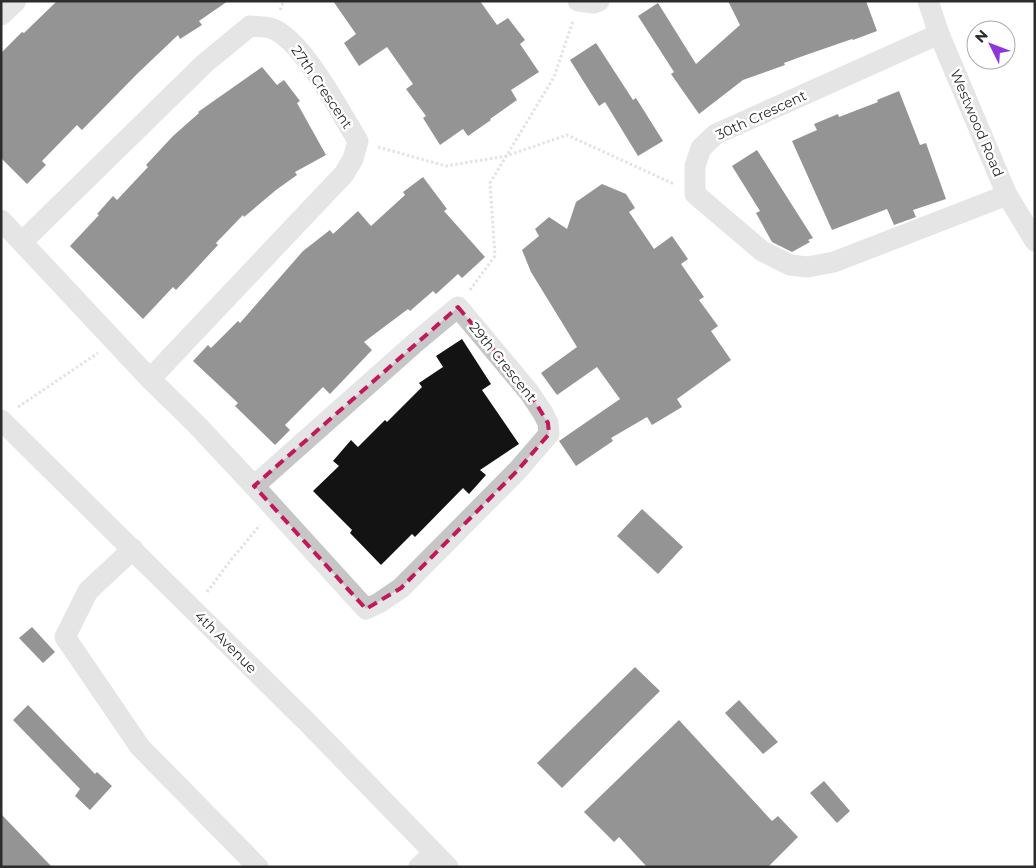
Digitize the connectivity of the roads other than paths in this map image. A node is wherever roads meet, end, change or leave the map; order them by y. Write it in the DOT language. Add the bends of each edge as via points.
graph roads {
  1 [pos="16,1"];
  2 [pos="578,1"];
  3 [pos="598,1"];
  4 [pos="928,1"];
  5 [pos="1,16"];
  6 [pos="939,34"];
  7 [pos="1007,195"];
  8 [pos="1,220"];
  9 [pos="22,242"];
  10 [pos="1035,242"];
  11 [pos="150,379"];
  12 [pos="9,414"];
  13 [pos="254,486"];
  14 [pos="133,549"];
  15 [pos="434,862"];
  16 [pos="258,867"];
  1 -- 5 [label="street"];
  2 -- 3 [label="street"];
  4 -- 6 [label="street, Westwood Road"];
  6 -- 7 [label="street, Westwood Road"];
  6 -- 7 [label="street, 30th Crescent" via="716,134 701,148 695,166 695,194 762,251 790,265 808,267 834,262"];
  7 -- 10 [label="street, Westwood Road"];
  8 -- 9 [label="street"];
  9 -- 11 [label="street"];
  9 -- 11 [label="street, 27th Crescent" via="206,63 250,26 272,29 295,45 358,142 353,159 344,174"];
  11 -- 13 [label="street"];
  12 -- 14 [label="street, 4th Avenue"];
  13 -- 13 [label="street, 29th Crescent" via="366,609 401,588 517,471 549,434 548,423 529,392 458,307"];
  14 -- 15 [label="street, 4th Avenue"];
  14 -- 16 [label="street" via="88,591 65,637 140,748"];
}
